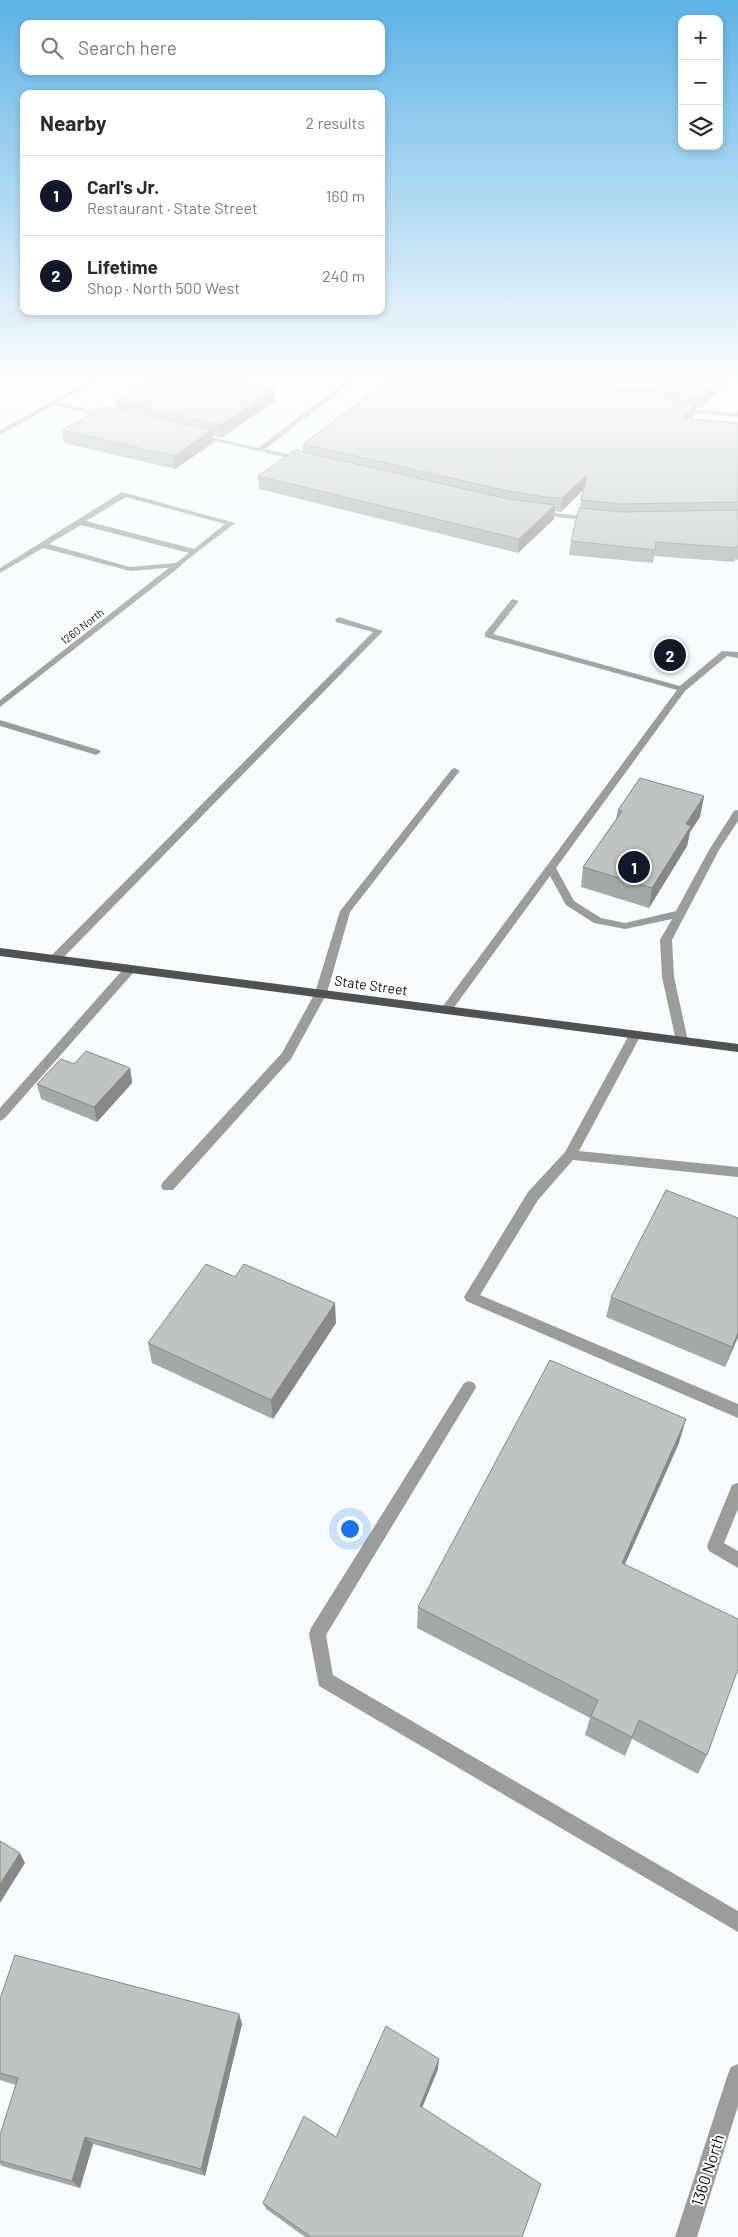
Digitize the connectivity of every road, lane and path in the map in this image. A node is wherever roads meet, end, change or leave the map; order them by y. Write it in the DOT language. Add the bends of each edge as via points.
graph roads {
  1 [pos="526,511"];
  2 [pos="603,520"];
  3 [pos="80,522"];
  4 [pos="42,546"];
  5 [pos="195,552"];
  6 [pos="178,565"];
  7 [pos="0,571"];
  8 [pos="515,600"];
  9 [pos="338,620"];
  10 [pos="738,655"];
  11 [pos="682,689"];
  12 [pos="0,704"];
  13 [pos="0,723"];
  14 [pos="96,752"];
  15 [pos="455,771"];
  16 [pos="738,813"];
  17 [pos="551,868"];
  18 [pos="680,914"];
  19 [pos="0,952"];
  20 [pos="55,959"];
  21 [pos="130,968"];
  22 [pos="321,994"];
  23 [pos="446,1010"];
  24 [pos="635,1035"];
  25 [pos="682,1041"];
  26 [pos="738,1048"];
  27 [pos="0,1116"];
  28 [pos="570,1155"];
  29 [pos="738,1172"];
  30 [pos="168,1186"];
  31 [pos="470,1386"];
  32 [pos="738,1411"];
  33 [pos="738,1490"];
  34 [pos="738,1560"];
  35 [pos="738,1922"];
  36 [pos="738,2074"];
  37 [pos="686,2237"];
  1 -- 2 [label="street"];
  3 -- 4 [label="street"];
  3 -- 5 [label="street"];
  3 -- 5 [label="street, 1260 North" via="124,494 231,523"];
  4 -- 6 [label="street" via="130,569"];
  4 -- 7 [label="street"];
  5 -- 6 [label="street, 1260 North"];
  6 -- 12 [label="street, 1260 North"];
  8 -- 11 [label="street" via="488,635"];
  9 -- 20 [label="street" via="379,631"];
  10 -- 11 [label="street" via="725,652"];
  11 -- 17 [label="street"];
  13 -- 14 [label="street"];
  15 -- 22 [label="street" via="344,911"];
  16 -- 18 [label="street"];
  17 -- 18 [label="street" via="570,903 598,921 625,926"];
  17 -- 23 [label="street"];
  18 -- 25 [label="street" via="666,940 668,977"];
  19 -- 20 [label="main road, State Street"];
  20 -- 21 [label="main road, State Street"];
  21 -- 22 [label="main road, State Street"];
  21 -- 27 [label="street"];
  22 -- 23 [label="main road, State Street"];
  22 -- 30 [label="street" via="287,1056"];
  23 -- 24 [label="main road, State Street"];
  24 -- 25 [label="main road, State Street"];
  24 -- 28 [label="street"];
  25 -- 26 [label="main road, State Street"];
  28 -- 29 [label="street"];
  28 -- 32 [label="street" via="533,1196 471,1297"];
  31 -- 35 [label="street" via="317,1634 325,1680"];
  33 -- 34 [label="street" via="715,1546"];
  36 -- 37 [label="street, 1360 North"];
}
